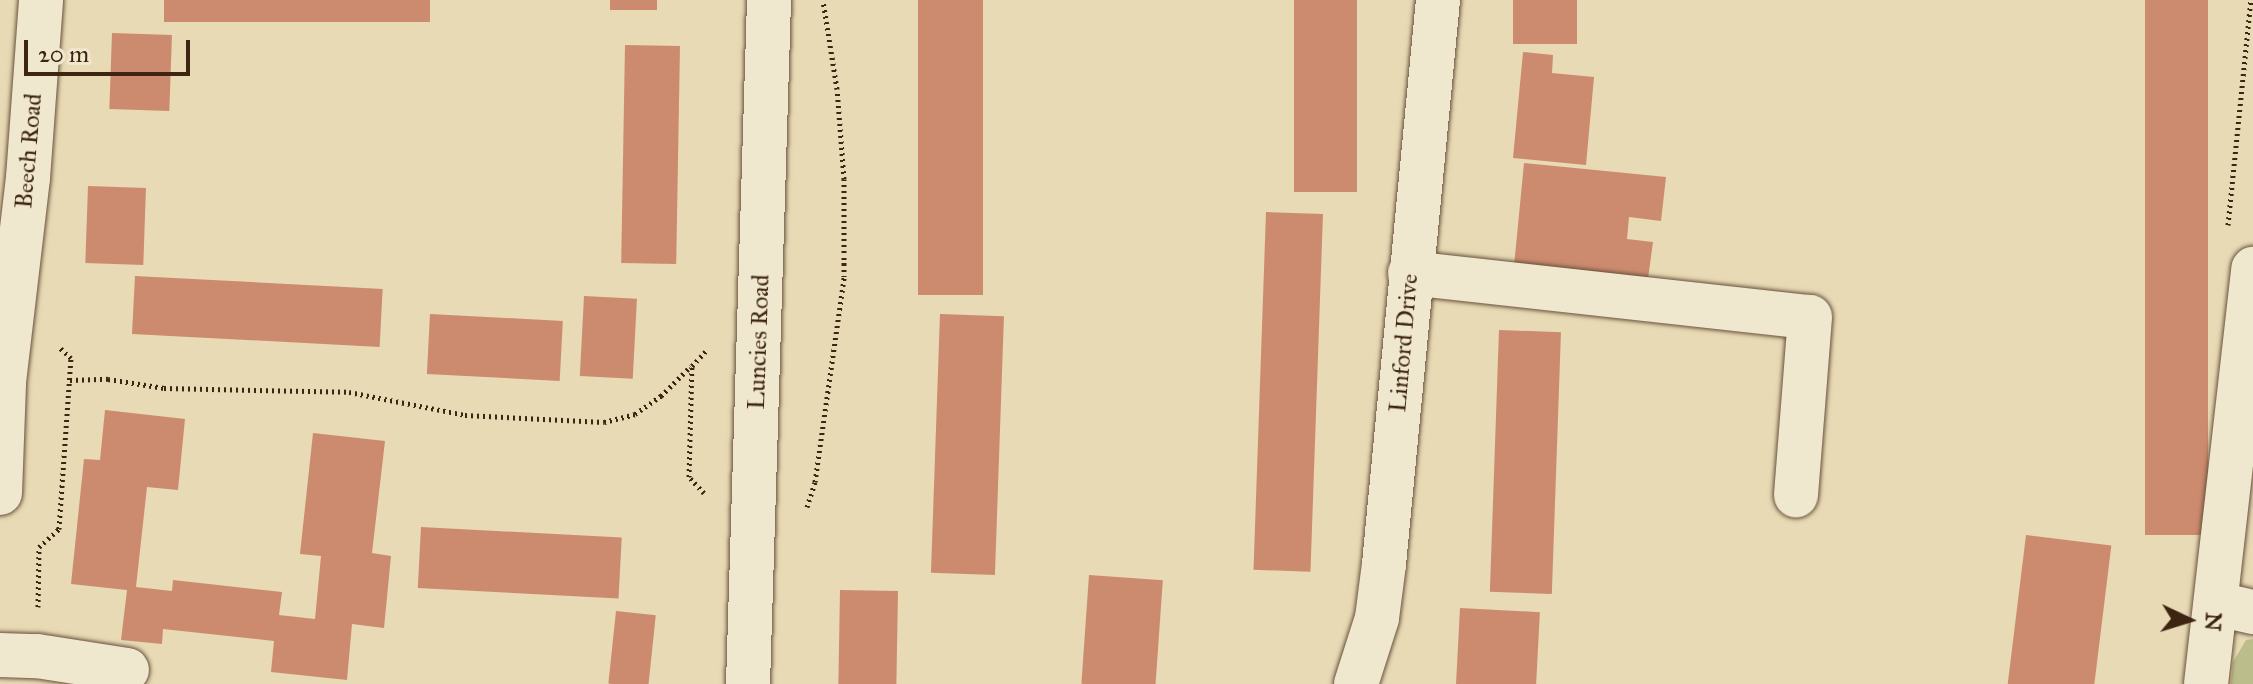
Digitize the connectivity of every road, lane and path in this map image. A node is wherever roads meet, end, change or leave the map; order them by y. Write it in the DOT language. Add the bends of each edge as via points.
graph roads {
  1 [pos="41,0"];
  2 [pos="769,0"];
  3 [pos="823,0"];
  4 [pos="1438,0"];
  5 [pos="2253,269"];
  6 [pos="1410,273"];
  7 [pos="692,366"];
  8 [pos="70,380"];
  9 [pos="2,382"];
  10 [pos="0,493"];
  11 [pos="1796,495"];
  12 [pos="806,512"];
  13 [pos="2235,608"];
  14 [pos="0,655"];
  15 [pos="127,670"];
  16 [pos="748,684"];
  17 [pos="1356,684"];
  18 [pos="2206,684"];
  1 -- 9 [label="street, Beech Road" via="28,178"];
  2 -- 16 [label="street, Luncies Road"];
  3 -- 12 [label="path" via="844,179 844,277 815,482"];
  4 -- 6 [label="street, Linford Drive"];
  5 -- 13 [label="street"];
  6 -- 11 [label="street" via="1810,317"];
  6 -- 17 [label="street, Linford Drive" via="1377,618"];
  7 -- 8 [label="path" via="635,414 604,422 465,415 349,392"];
  9 -- 10 [label="street, Beech Road"];
  13 -- 18 [label="street"];
  14 -- 15 [label="street"];
}
